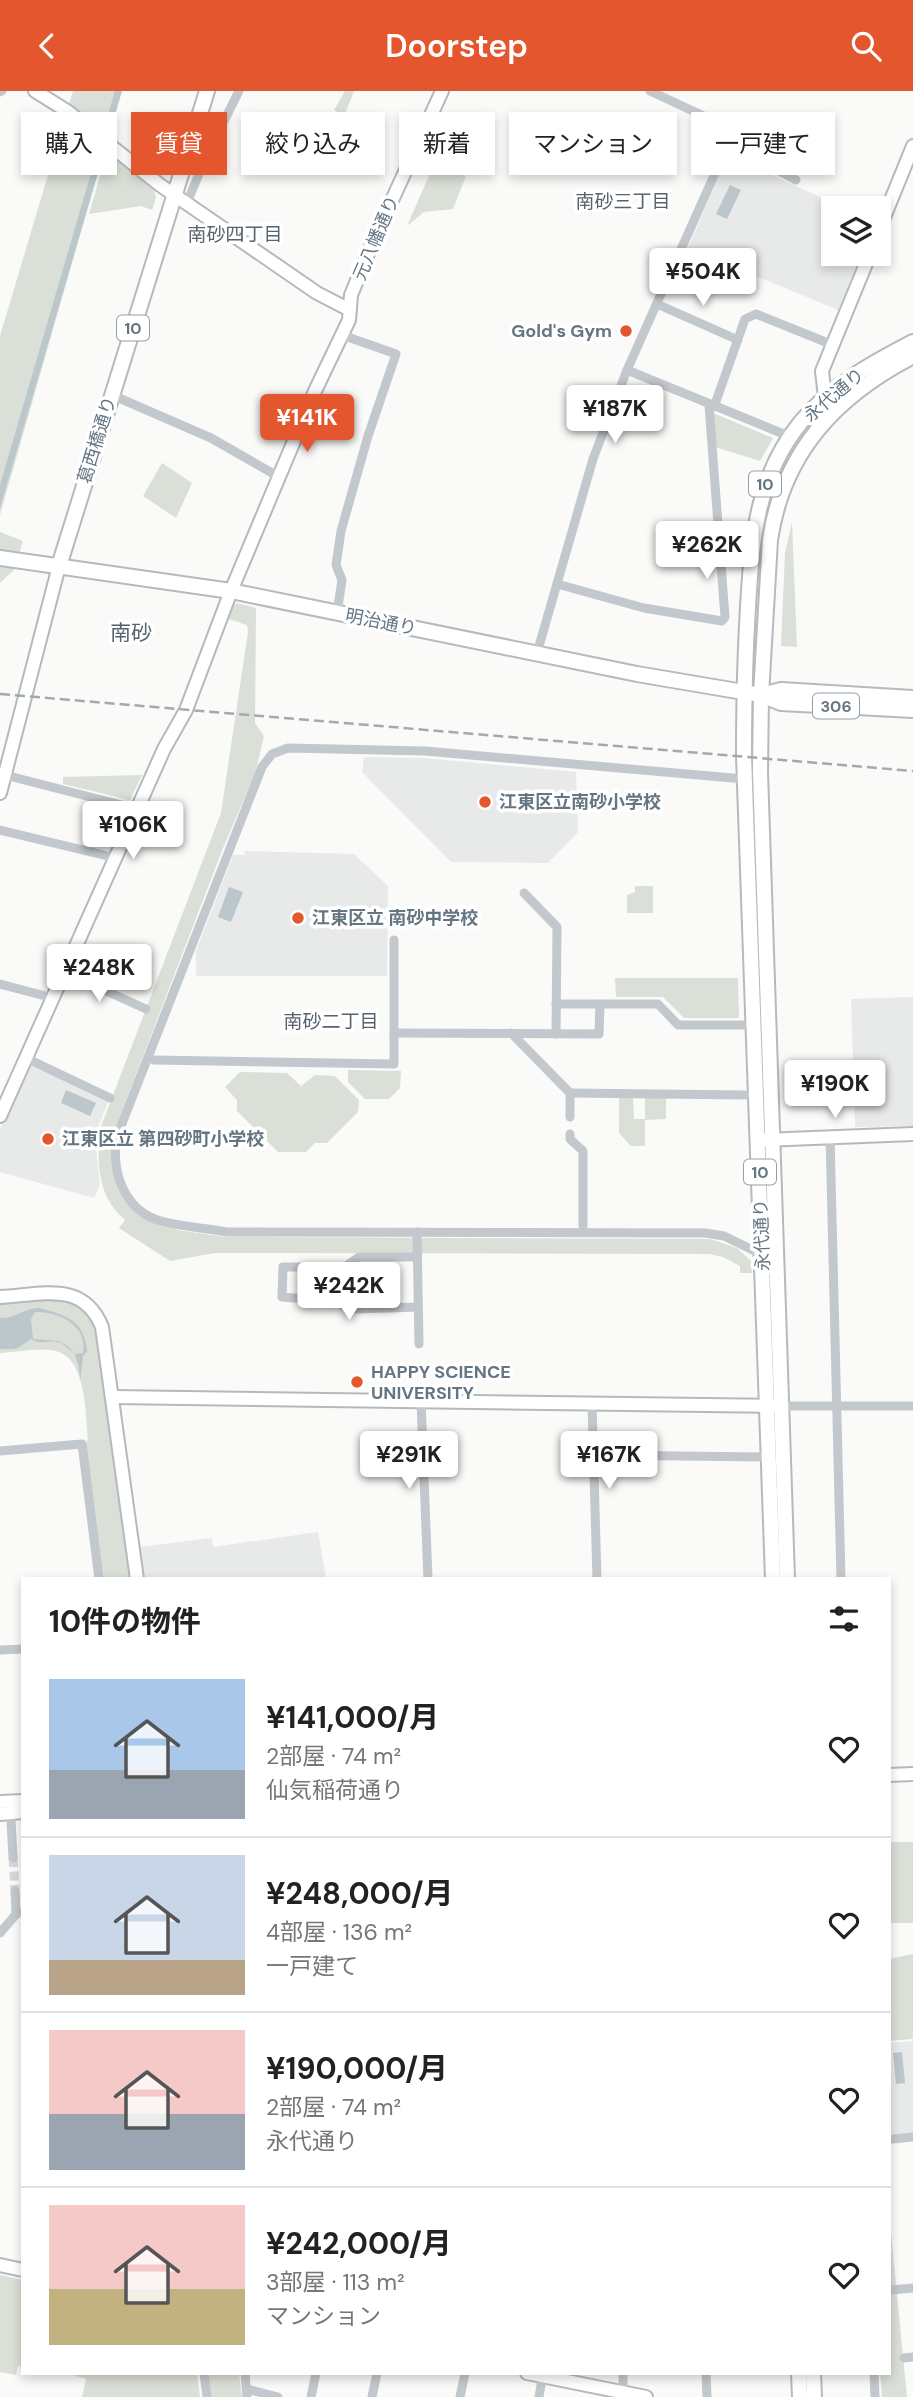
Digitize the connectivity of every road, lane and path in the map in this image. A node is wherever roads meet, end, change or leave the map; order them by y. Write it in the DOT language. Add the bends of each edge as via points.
graph roads {
  1 [pos="35,91"];
  2 [pos="207,91"];
  3 [pos="239,91"];
  4 [pos="442,91"];
  5 [pos="650,91"];
  6 [pos="694,112"];
  7 [pos="913,146"];
  8 [pos="714,175"];
  9 [pos="787,175"];
  10 [pos="796,180"];
  11 [pos="175,195"];
  12 [pos="891,200"];
  13 [pos="187,203"];
  14 [pos="865,266"];
  15 [pos="657,304"];
  16 [pos="350,310"];
  17 [pos="342,335"];
  18 [pos="738,340"];
  19 [pos="913,342"];
  20 [pos="833,345"];
  21 [pos="913,356"];
  22 [pos="627,370"];
  23 [pos="112,394"];
  24 [pos="825,397"];
  25 [pos="711,406"];
  26 [pos="790,437"];
  27 [pos="279,477"];
  28 [pos="2,558"];
  29 [pos="59,566"];
  30 [pos="557,584"];
  31 [pos="231,591"];
  32 [pos="337,613"];
  33 [pos="537,653"];
  34 [pos="744,693"];
  35 [pos="761,695"];
  36 [pos="913,698"];
  37 [pos="913,710"];
  38 [pos="744,767"];
  39 [pos="5,775"];
  40 [pos="0,793"];
  41 [pos="137,809"];
  42 [pos="0,830"];
  43 [pos="116,857"];
  44 [pos="524,893"];
  45 [pos="394,940"];
  46 [pos="64,972"];
  47 [pos="0,984"];
  48 [pos="53,998"];
  49 [pos="556,1004"];
  50 [pos="600,1004"];
  51 [pos="146,1009"];
  52 [pos="743,1025"];
  53 [pos="394,1033"];
  54 [pos="511,1033"];
  55 [pos="556,1034"];
  56 [pos="26,1058"];
  57 [pos="154,1060"];
  58 [pos="570,1093"];
  59 [pos="745,1095"];
  60 [pos="110,1098"];
  61 [pos="0,1117"];
  62 [pos="570,1117"];
  63 [pos="570,1134"];
  64 [pos="913,1134"];
  65 [pos="830,1137"];
  66 [pos="766,1140"];
  67 [pos="583,1226"];
  68 [pos="416,1232"];
  69 [pos="763,1255"];
  70 [pos="417,1257"];
  71 [pos="776,1263"];
  72 [pos="0,1297"];
  73 [pos="418,1307"];
  74 [pos="419,1344"];
  75 [pos="113,1397"];
  76 [pos="421,1401"];
  77 [pos="592,1404"];
  78 [pos="774,1406"];
  79 [pos="838,1406"];
  80 [pos="913,1406"];
  81 [pos="0,1451"];
  82 [pos="593,1455"];
  83 [pos="769,1457"];
  84 [pos="99,1577"];
  85 [pos="137,1577"];
  86 [pos="428,1577"];
  87 [pos="597,1577"];
  88 [pos="773,1577"];
  89 [pos="787,1577"];
  90 [pos="841,1577"];
  91 [pos="21,1649"];
  92 [pos="0,1650"];
  93 [pos="891,1775"];
  94 [pos="913,1775"];
  95 [pos="21,1801"];
  96 [pos="0,1802"];
  97 [pos="6,1817"];
  98 [pos="13,1858"];
  99 [pos="15,1891"];
  100 [pos="0,1933"];
  101 [pos="913,2137"];
  102 [pos="892,2139"];
  103 [pos="0,2265"];
  104 [pos="21,2270"];
  105 [pos="913,2288"];
  106 [pos="891,2290"];
  107 [pos="204,2375"];
  108 [pos="245,2375"];
  109 [pos="316,2375"];
  110 [pos="377,2375"];
  111 [pos="465,2375"];
  112 [pos="543,2375"];
  113 [pos="623,2375"];
  114 [pos="706,2375"];
  115 [pos="799,2375"];
  116 [pos="813,2375"];
  117 [pos="874,2375"];
  118 [pos="247,2393"];
  119 [pos="623,2395"];
  120 [pos="207,2397"];
  121 [pos="278,2397"];
  122 [pos="311,2397"];
  123 [pos="372,2397"];
  124 [pos="460,2397"];
  125 [pos="539,2397"];
  126 [pos="646,2397"];
  127 [pos="707,2397"];
  128 [pos="800,2397"];
  129 [pos="814,2397"];
  130 [pos="876,2397"];
  1 -- 11 [label="street"];
  2 -- 11 [label="main road, 葛西橋通り / 10"];
  3 -- 13 [label="street"];
  4 -- 16 [label="street, 元八幡通り" via="372,244 351,295"];
  5 -- 6 [label="street"];
  7 -- 12 [label="street"];
  8 -- 15 [label="street"];
  9 -- 10 [label="street"];
  11 -- 13 [label="street"];
  11 -- 23 [label="main road, 葛西橋通り / 10"];
  13 -- 16 [label="street" via="317,293"];
  14 -- 20 [label="street"];
  15 -- 18 [label="street"];
  15 -- 22 [label="street"];
  16 -- 17 [label="street, 元八幡通り"];
  17 -- 27 [label="street, 元八幡通り"];
  17 -- 32 [label="street" via="396,354 341,531"];
  18 -- 20 [label="street" via="745,319 757,314"];
  18 -- 25 [label="street"];
  19 -- 24 [label="main road, 永代通り / 10"];
  20 -- 24 [label="street" via="821,375"];
  21 -- 35 [label="main road, 永代通り / 10" via="879,374 841,403 786,479 770,540"];
  22 -- 25 [label="street"];
  22 -- 30 [label="street" via="593,459"];
  23 -- 27 [label="street" via="211,438"];
  23 -- 29 [label="main road, 葛西橋通り / 10"];
  24 -- 26 [label="main road, 永代通り / 10"];
  25 -- 26 [label="street"];
  25 -- 30 [label="street" via="722,621 644,608"];
  26 -- 34 [label="main road, 永代通り / 10" via="766,480 755,518"];
  27 -- 31 [label="street, 元八幡通り"];
  28 -- 29 [label="main road, 明治通り"];
  29 -- 31 [label="main road, 明治通り"];
  29 -- 39 [label="street, 葛西橋通り"];
  30 -- 33 [label="street"];
  31 -- 32 [label="main road, 明治通り"];
  31 -- 41 [label="street, 元八幡通り" via="186,710"];
  32 -- 33 [label="main road, 明治通り"];
  33 -- 34 [label="main road, 明治通り"];
  34 -- 35 [label="main road, 明治通り"];
  34 -- 38 [label="main road, 永代通り / 10"];
  35 -- 36 [label="main road, 明治通り / 306" via="781,690"];
  35 -- 37 [label="main road, 明治通り / 306" via="781,703"];
  35 -- 66 [label="main road, 永代通り / 10"];
  38 -- 66 [label="main road, 永代通り / 10"];
  38 -- 68 [label="street" via="288,748 272,754 262,767 119,1131 114,1156 120,1184 148,1215 227,1232"];
  39 -- 40 [label="street, 葛西橋通り"];
  39 -- 41 [label="street"];
  41 -- 43 [label="street, 元八幡通り"];
  42 -- 43 [label="street"];
  43 -- 46 [label="street, 元八幡通り"];
  44 -- 49 [label="street" via="557,926"];
  45 -- 53 [label="street"];
  46 -- 48 [label="street, 元八幡通り"];
  46 -- 51 [label="street"];
  47 -- 48 [label="street"];
  48 -- 56 [label="street, 元八幡通り"];
  49 -- 50 [label="street"];
  49 -- 55 [label="street"];
  50 -- 52 [label="street" via="658,1004 678,1025"];
  50 -- 55 [label="street" via="599,1034"];
  53 -- 54 [label="street"];
  53 -- 57 [label="street" via="394,1064"];
  54 -- 55 [label="street"];
  54 -- 58 [label="street"];
  56 -- 60 [label="street"];
  56 -- 61 [label="street, 元八幡通り"];
  58 -- 59 [label="street"];
  58 -- 62 [label="street"];
  63 -- 67 [label="street" via="583,1151"];
  64 -- 65 [label="street"];
  65 -- 66 [label="street"];
  65 -- 79 [label="street"];
  66 -- 69 [label="main road, 永代通り / 10"];
  66 -- 71 [label="main road, 永代通り / 10"];
  68 -- 69 [label="street" via="715,1234"];
  68 -- 70 [label="street"];
  69 -- 71 [label="street"];
  69 -- 78 [label="main road, 永代通り / 10"];
  70 -- 73 [label="street"];
  70 -- 73 [label="street" via="359,1257 345,1267 283,1267 282,1297 357,1308"];
  71 -- 78 [label="main road, 永代通り / 10"];
  72 -- 75 [label="street" via="72,1294 91,1305 102,1327"];
  73 -- 74 [label="street"];
  75 -- 76 [label="street"];
  75 -- 85 [label="street"];
  76 -- 77 [label="street"];
  76 -- 86 [label="street"];
  77 -- 78 [label="street"];
  77 -- 82 [label="street"];
  78 -- 79 [label="street"];
  78 -- 83 [label="main road, 永代通り / 10"];
  78 -- 89 [label="main road, 永代通り / 10"];
  79 -- 80 [label="street"];
  79 -- 90 [label="street"];
  81 -- 84 [label="street" via="82,1444"];
  82 -- 83 [label="street"];
  82 -- 87 [label="street"];
  83 -- 88 [label="main road, 永代通り / 10"];
  91 -- 92 [label="street"];
  93 -- 94 [label="street"];
  95 -- 96 [label="street"];
  97 -- 98 [label="street"];
  99 -- 100 [label="street" via="17,1914"];
  101 -- 102 [label="street"];
  103 -- 104 [label="street"];
  105 -- 106 [label="street"];
  107 -- 120 [label="street"];
  108 -- 118 [label="street"];
  109 -- 122 [label="street"];
  110 -- 123 [label="street"];
  111 -- 124 [label="street"];
  112 -- 119 [label="street"];
  112 -- 125 [label="street"];
  113 -- 119 [label="street"];
  114 -- 127 [label="street"];
  115 -- 128 [label="main road"];
  116 -- 129 [label="main road"];
  117 -- 130 [label="street"];
  118 -- 121 [label="street"];
  119 -- 126 [label="street"];
}
